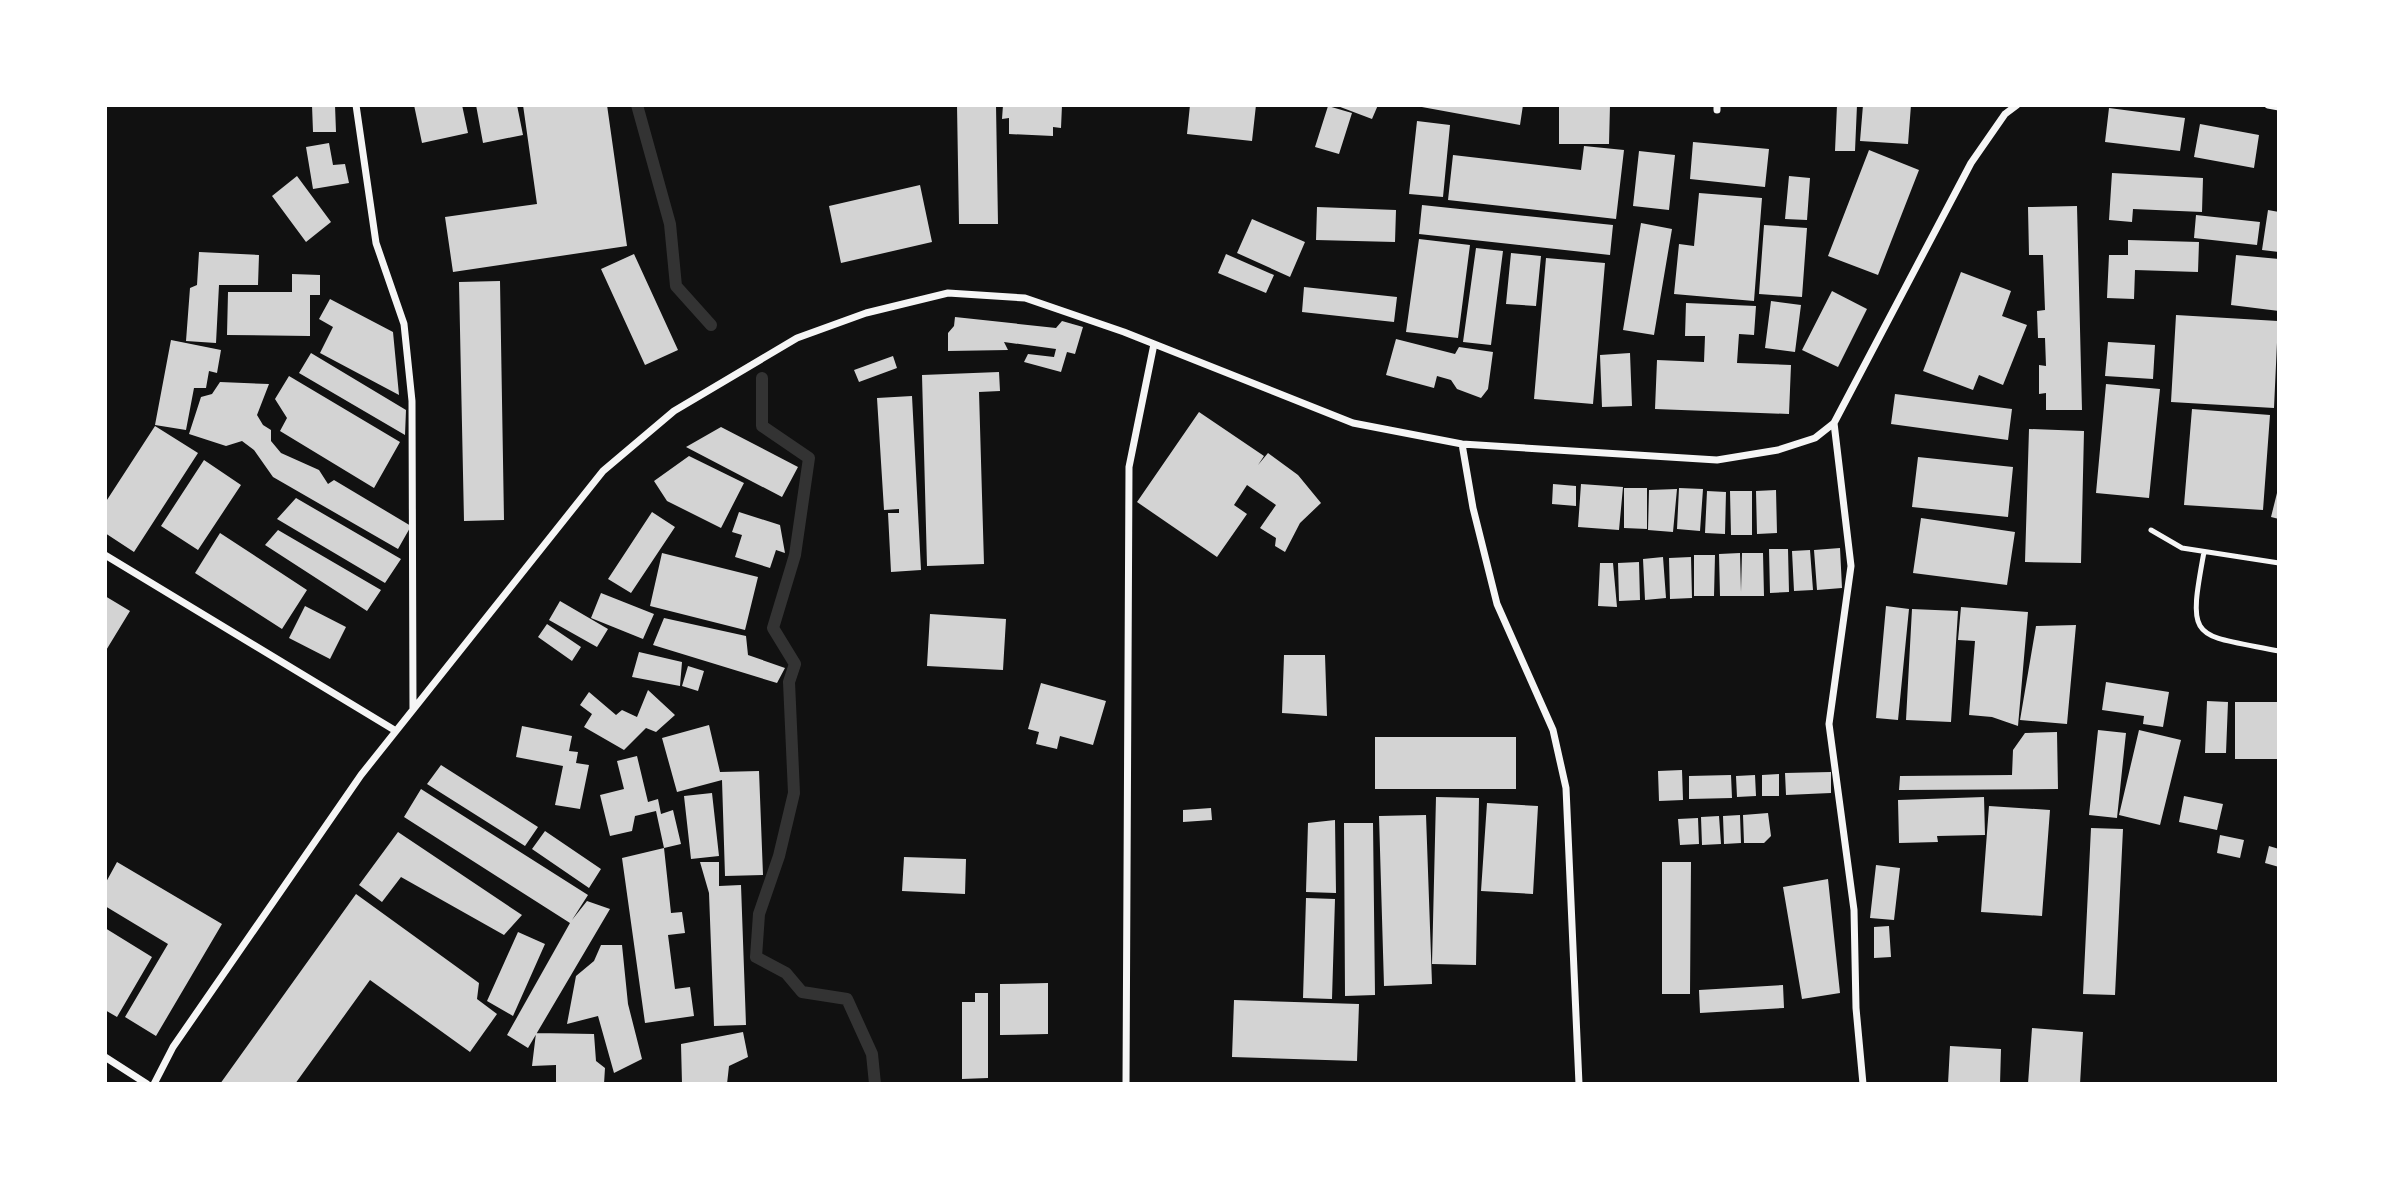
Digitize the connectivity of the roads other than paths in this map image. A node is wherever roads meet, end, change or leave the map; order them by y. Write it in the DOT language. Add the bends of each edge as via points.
graph roads {
  1 [pos="356,105"];
  2 [pos="2017,105"];
  3 [pos="2268,105"];
  4 [pos="2279,107"];
  5 [pos="1154,344"];
  6 [pos="1834,423"];
  7 [pos="1462,444"];
  8 [pos="2151,530"];
  9 [pos="2204,551"];
  10 [pos="105,555"];
  11 [pos="2279,563"];
  12 [pos="2279,651"];
  13 [pos="414,709"];
  14 [pos="396,731"];
  15 [pos="105,1057"];
  16 [pos="147,1084"];
  17 [pos="154,1084"];
  18 [pos="1126,1084"];
  19 [pos="1580,1084"];
  20 [pos="1863,1084"];
  1 -- 13 [label="street" via="376,243 404,324 412,401"];
  2 -- 6 [label="street" via="2005,114 1971,163"];
  3 -- 4 [label="street"];
  5 -- 7 [label="street" via="1353,423"];
  5 -- 13 [label="street" via="1025,298 948,293 866,313 797,338 674,411 603,471"];
  5 -- 18 [label="street" via="1129,467"];
  6 -- 7 [label="street" via="1815,438 1778,450 1717,460"];
  6 -- 20 [label="street" via="1851,566 1829,724 1854,910"];
  7 -- 19 [label="street" via="1497,604 1553,730 1566,788"];
  8 -- 9 [label="lane" via="2182,548"];
  9 -- 11 [label="lane"];
  9 -- 12 [label="lane" via="2194,607 2203,632"];
  10 -- 14 [label="street"];
  13 -- 14 [label="street"];
  14 -- 17 [label="street" via="181,1036"];
  15 -- 16 [label="street"];
}
